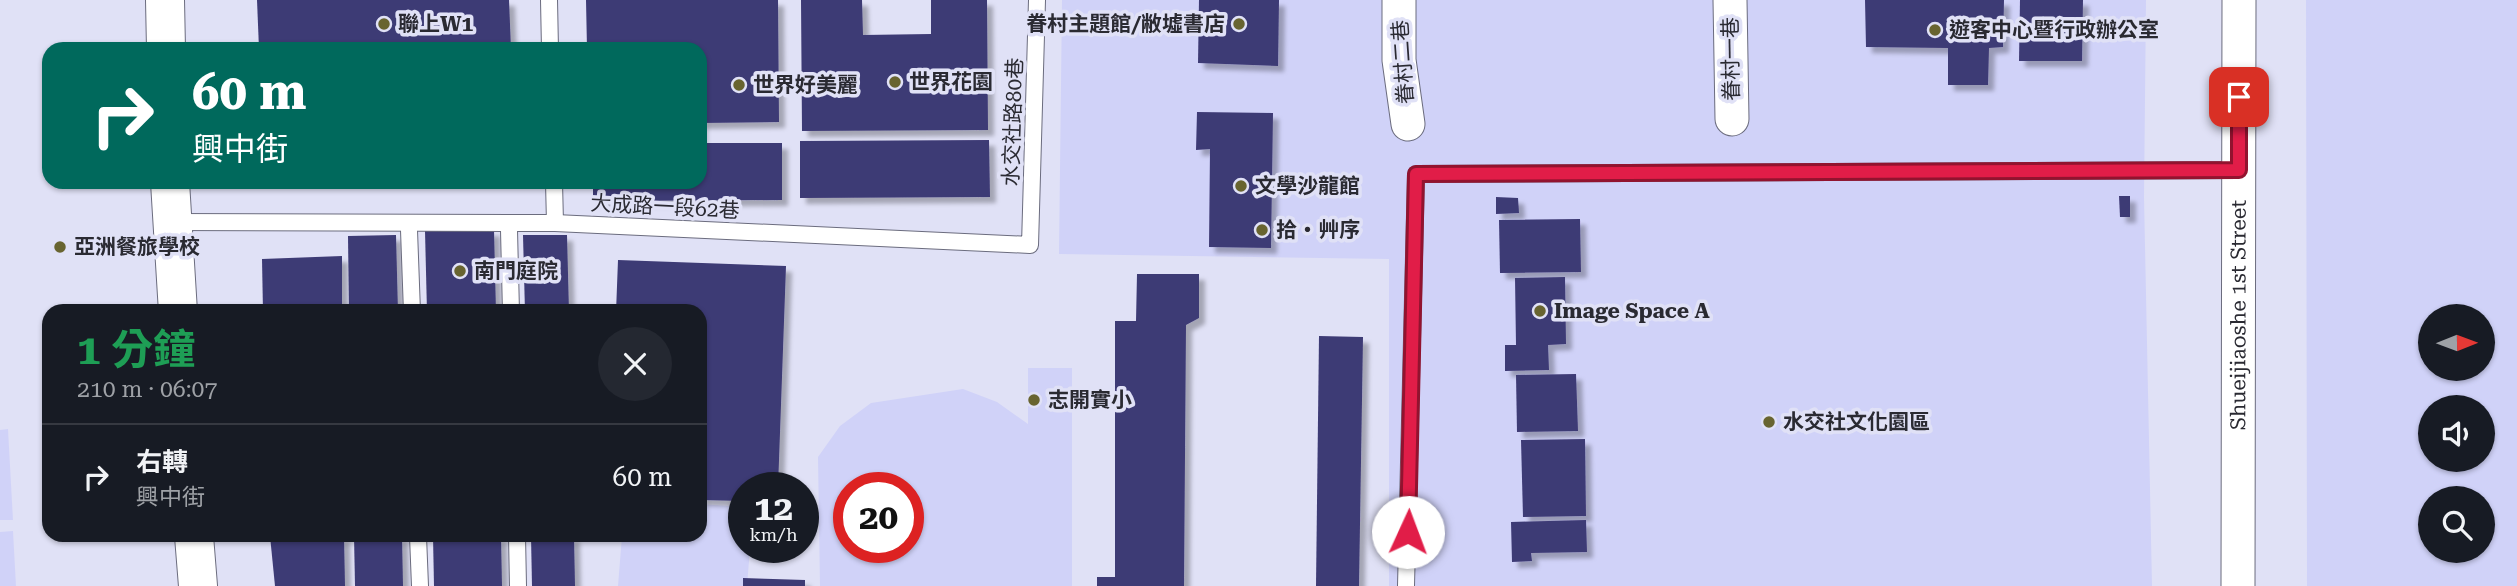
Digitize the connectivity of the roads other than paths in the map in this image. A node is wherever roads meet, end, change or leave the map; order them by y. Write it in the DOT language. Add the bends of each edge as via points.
graph roads {
  1 [pos="164,0"];
  2 [pos="549,0"];
  3 [pos="1037,0"];
  4 [pos="1399,0"];
  5 [pos="1730,0"];
  6 [pos="2239,0"];
  7 [pos="166,42"];
  8 [pos="550,42"];
  9 [pos="1732,118"];
  10 [pos="1408,124"];
  11 [pos="2239,170"];
  12 [pos="170,189"];
  13 [pos="554,189"];
  14 [pos="171,222"];
  15 [pos="555,223"];
  16 [pos="409,230"];
  17 [pos="509,230"];
  18 [pos="1030,246"];
  19 [pos="177,304"];
  20 [pos="412,304"];
  21 [pos="511,304"];
  22 [pos="194,542"];
  23 [pos="418,542"];
  24 [pos="517,542"];
  25 [pos="198,586"];
  26 [pos="420,586"];
  27 [pos="518,586"];
  28 [pos="1406,586"];
  29 [pos="2238,586"];
  1 -- 7 [label="street"];
  2 -- 8 [label="lane"];
  3 -- 18 [label="lane, 水交社路80巷"];
  4 -- 10 [label="street, 眷村二巷" via="1399,60"];
  5 -- 9 [label="street, 眷村一巷"];
  6 -- 11 [label="street, Shueijiaoshe 1st Street"];
  11 -- 28 [label="lane" via="1416,174"];
  11 -- 29 [label="street, Shueijiaoshe 1st Street"];
  12 -- 14 [label="street"];
  13 -- 15 [label="lane"];
  14 -- 15 [label="lane, 大成路一段62巷"];
  14 -- 19 [label="street"];
  15 -- 18 [label="lane, 大成路一段62巷"];
  16 -- 20 [label="lane"];
  17 -- 21 [label="lane"];
  22 -- 25 [label="street"];
  23 -- 26 [label="lane"];
  24 -- 27 [label="lane"];
}
